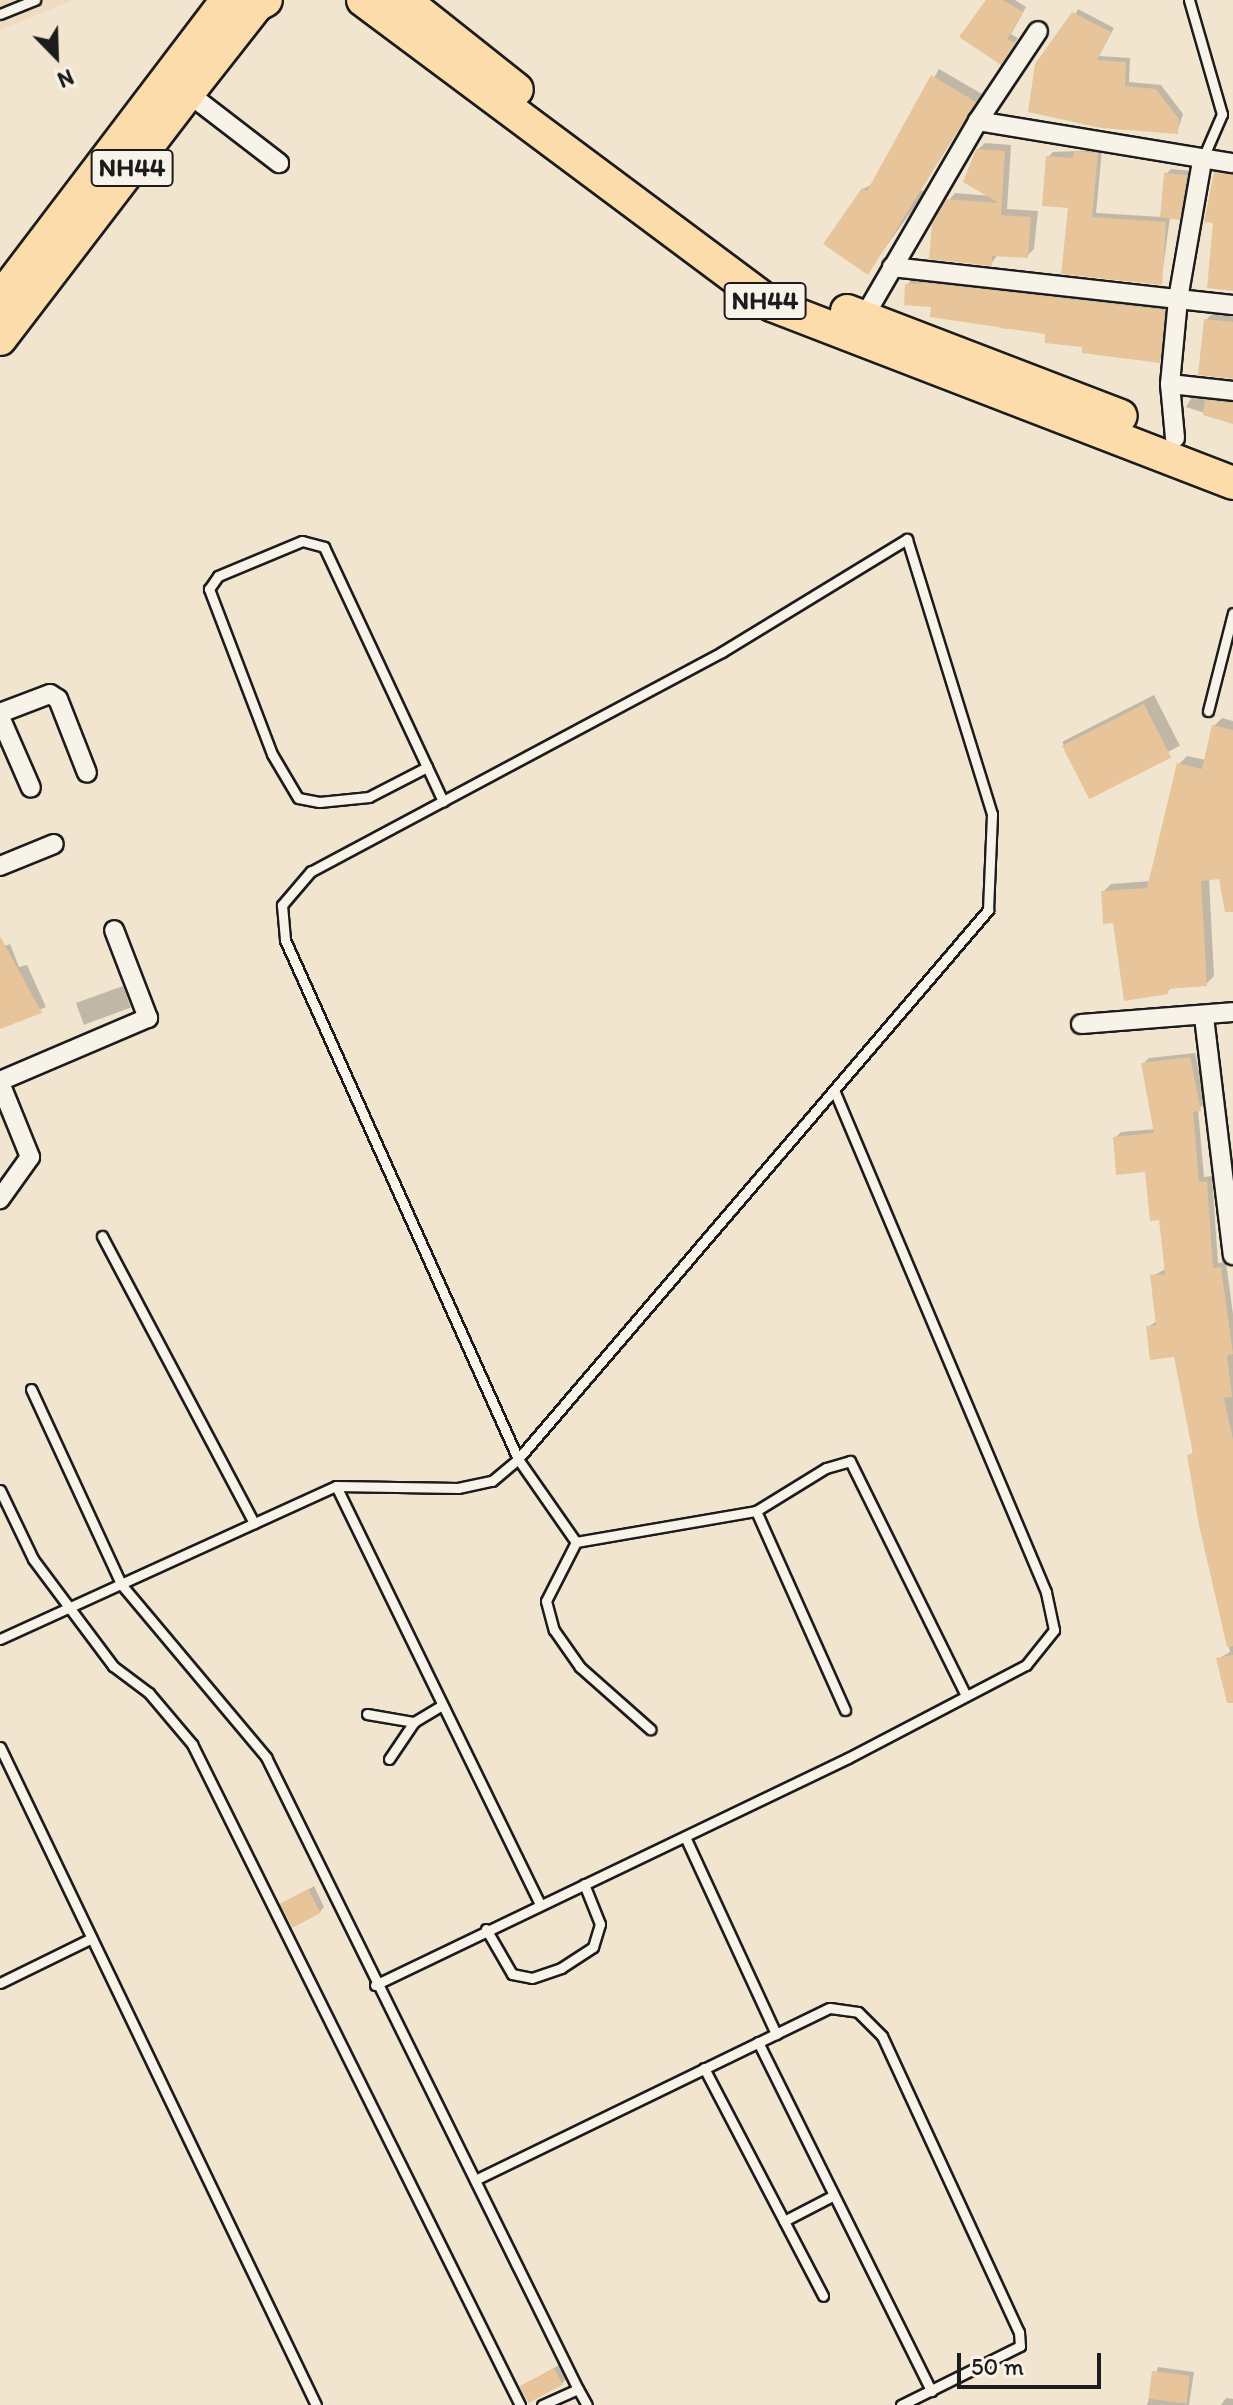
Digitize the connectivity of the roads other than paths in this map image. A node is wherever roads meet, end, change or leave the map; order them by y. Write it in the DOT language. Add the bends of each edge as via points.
graph roads {
  1 [pos="35,0"];
  2 [pos="227,0"];
  3 [pos="266,0"];
  4 [pos="363,0"];
  5 [pos="404,0"];
  6 [pos="1189,0"];
  7 [pos="0,14"];
  8 [pos="1038,31"];
  9 [pos="188,93"];
  10 [pos="978,121"];
  11 [pos="1202,162"];
  12 [pos="279,163"];
  13 [pos="1233,163"];
  14 [pos="892,267"];
  15 [pos="0,299"];
  16 [pos="1178,299"];
  17 [pos="1233,305"];
  18 [pos="864,317"];
  19 [pos="0,339"];
  20 [pos="1170,384"];
  21 [pos="1233,391"];
  22 [pos="1175,438"];
  23 [pos="1233,460"];
  24 [pos="1233,483"];
  25 [pos="1233,613"];
  26 [pos="1208,711"];
  27 [pos="0,715"];
  28 [pos="427,767"];
  29 [pos="87,773"];
  30 [pos="31,788"];
  31 [pos="443,801"];
  32 [pos="54,844"];
  33 [pos="0,866"];
  34 [pos="114,930"];
  35 [pos="1233,1012"];
  36 [pos="1204,1017"];
  37 [pos="1081,1024"];
  38 [pos="0,1082"];
  39 [pos="834,1090"];
  40 [pos="0,1199"];
  41 [pos="102,1236"];
  42 [pos="1233,1255"];
  43 [pos="31,1389"];
  44 [pos="518,1459"];
  45 [pos="336,1486"];
  46 [pos="0,1490"];
  47 [pos="756,1511"];
  48 [pos="254,1523"];
  49 [pos="576,1542"];
  50 [pos="121,1584"];
  51 [pos="71,1604"];
  52 [pos="0,1639"];
  53 [pos="965,1694"];
  54 [pos="442,1705"];
  55 [pos="845,1710"];
  56 [pos="367,1714"];
  57 [pos="414,1722"];
  58 [pos="650,1729"];
  59 [pos="0,1747"];
  60 [pos="389,1759"];
  61 [pos="686,1839"];
  62 [pos="584,1884"];
  63 [pos="539,1903"];
  64 [pos="486,1929"];
  65 [pos="92,1938"];
  66 [pos="0,1983"];
  67 [pos="375,1985"];
  68 [pos="776,2034"];
  69 [pos="758,2042"];
  70 [pos="704,2068"];
  71 [pos="475,2180"];
  72 [pos="834,2195"];
  73 [pos="784,2221"];
  74 [pos="823,2296"];
  75 [pos="578,2389"];
  76 [pos="931,2391"];
  77 [pos="316,2405"];
  78 [pos="520,2405"];
  79 [pos="542,2405"];
  80 [pos="587,2405"];
  81 [pos="901,2405"];
  1 -- 7 [label="lane"];
  2 -- 15 [label="highway, NH44"];
  3 -- 9 [label="highway, NH44"];
  4 -- 24 [label="highway, NH44" via="772,305"];
  5 -- 18 [label="highway, NH44" via="735,256 782,285"];
  6 -- 11 [label="lane" via="1222,114"];
  8 -- 10 [label="street"];
  9 -- 12 [label="street"];
  9 -- 19 [label="highway, NH44"];
  10 -- 11 [label="street"];
  10 -- 14 [label="street"];
  11 -- 13 [label="street"];
  11 -- 16 [label="street"];
  14 -- 16 [label="street"];
  14 -- 18 [label="street"];
  16 -- 17 [label="street"];
  16 -- 20 [label="street"];
  18 -- 22 [label="highway, NH44"];
  20 -- 21 [label="street"];
  20 -- 22 [label="street"];
  22 -- 23 [label="highway, NH44"];
  25 -- 26 [label="lane"];
  27 -- 29 [label="street" via="50,694 58,699"];
  27 -- 30 [label="street"];
  28 -- 28 [label="lane" via="369,797 319,802 298,798 272,754 209,589 218,576 302,541 324,547"];
  28 -- 31 [label="lane"];
  31 -- 39 [label="lane" via="722,652 907,539 992,814 988,910"];
  31 -- 44 [label="lane" via="311,871 282,905 285,940"];
  32 -- 33 [label="street"];
  34 -- 38 [label="street" via="148,1018"];
  35 -- 36 [label="street"];
  36 -- 37 [label="street"];
  36 -- 42 [label="street"];
  38 -- 40 [label="street" via="30,1157"];
  39 -- 44 [label="lane"];
  39 -- 53 [label="lane" via="1046,1592 1054,1630 1043,1648 1026,1665"];
  41 -- 48 [label="lane"];
  43 -- 50 [label="lane"];
  44 -- 45 [label="lane" via="492,1481 458,1488"];
  44 -- 49 [label="lane"];
  45 -- 48 [label="lane"];
  45 -- 54 [label="lane"];
  46 -- 51 [label="lane" via="33,1559"];
  47 -- 49 [label="lane"];
  47 -- 53 [label="lane" via="826,1468 850,1461"];
  47 -- 55 [label="lane"];
  48 -- 50 [label="lane"];
  49 -- 58 [label="lane" via="546,1601 554,1630 580,1667"];
  50 -- 51 [label="lane"];
  50 -- 67 [label="lane" via="266,1757"];
  51 -- 52 [label="lane"];
  51 -- 78 [label="lane" via="113,1666 149,1693 192,1744"];
  53 -- 61 [label="lane"];
  54 -- 57 [label="lane"];
  54 -- 63 [label="lane"];
  56 -- 57 [label="lane"];
  57 -- 60 [label="lane"];
  59 -- 65 [label="lane"];
  61 -- 62 [label="lane"];
  61 -- 68 [label="lane"];
  62 -- 63 [label="lane"];
  62 -- 64 [label="lane" via="600,1924 593,1947 561,1968 532,1978 512,1974"];
  63 -- 64 [label="lane"];
  64 -- 67 [label="lane"];
  65 -- 66 [label="lane"];
  65 -- 77 [label="lane"];
  67 -- 71 [label="lane"];
  68 -- 69 [label="lane"];
  68 -- 76 [label="lane" via="830,2008 858,2012 882,2036 1019,2332 1020,2346 1011,2354"];
  69 -- 70 [label="lane"];
  69 -- 72 [label="lane"];
  70 -- 71 [label="lane"];
  70 -- 73 [label="lane"];
  71 -- 75 [label="lane"];
  72 -- 73 [label="lane"];
  72 -- 76 [label="lane"];
  73 -- 74 [label="lane"];
  75 -- 79 [label="lane"];
  75 -- 80 [label="lane"];
  76 -- 81 [label="lane"];
}
